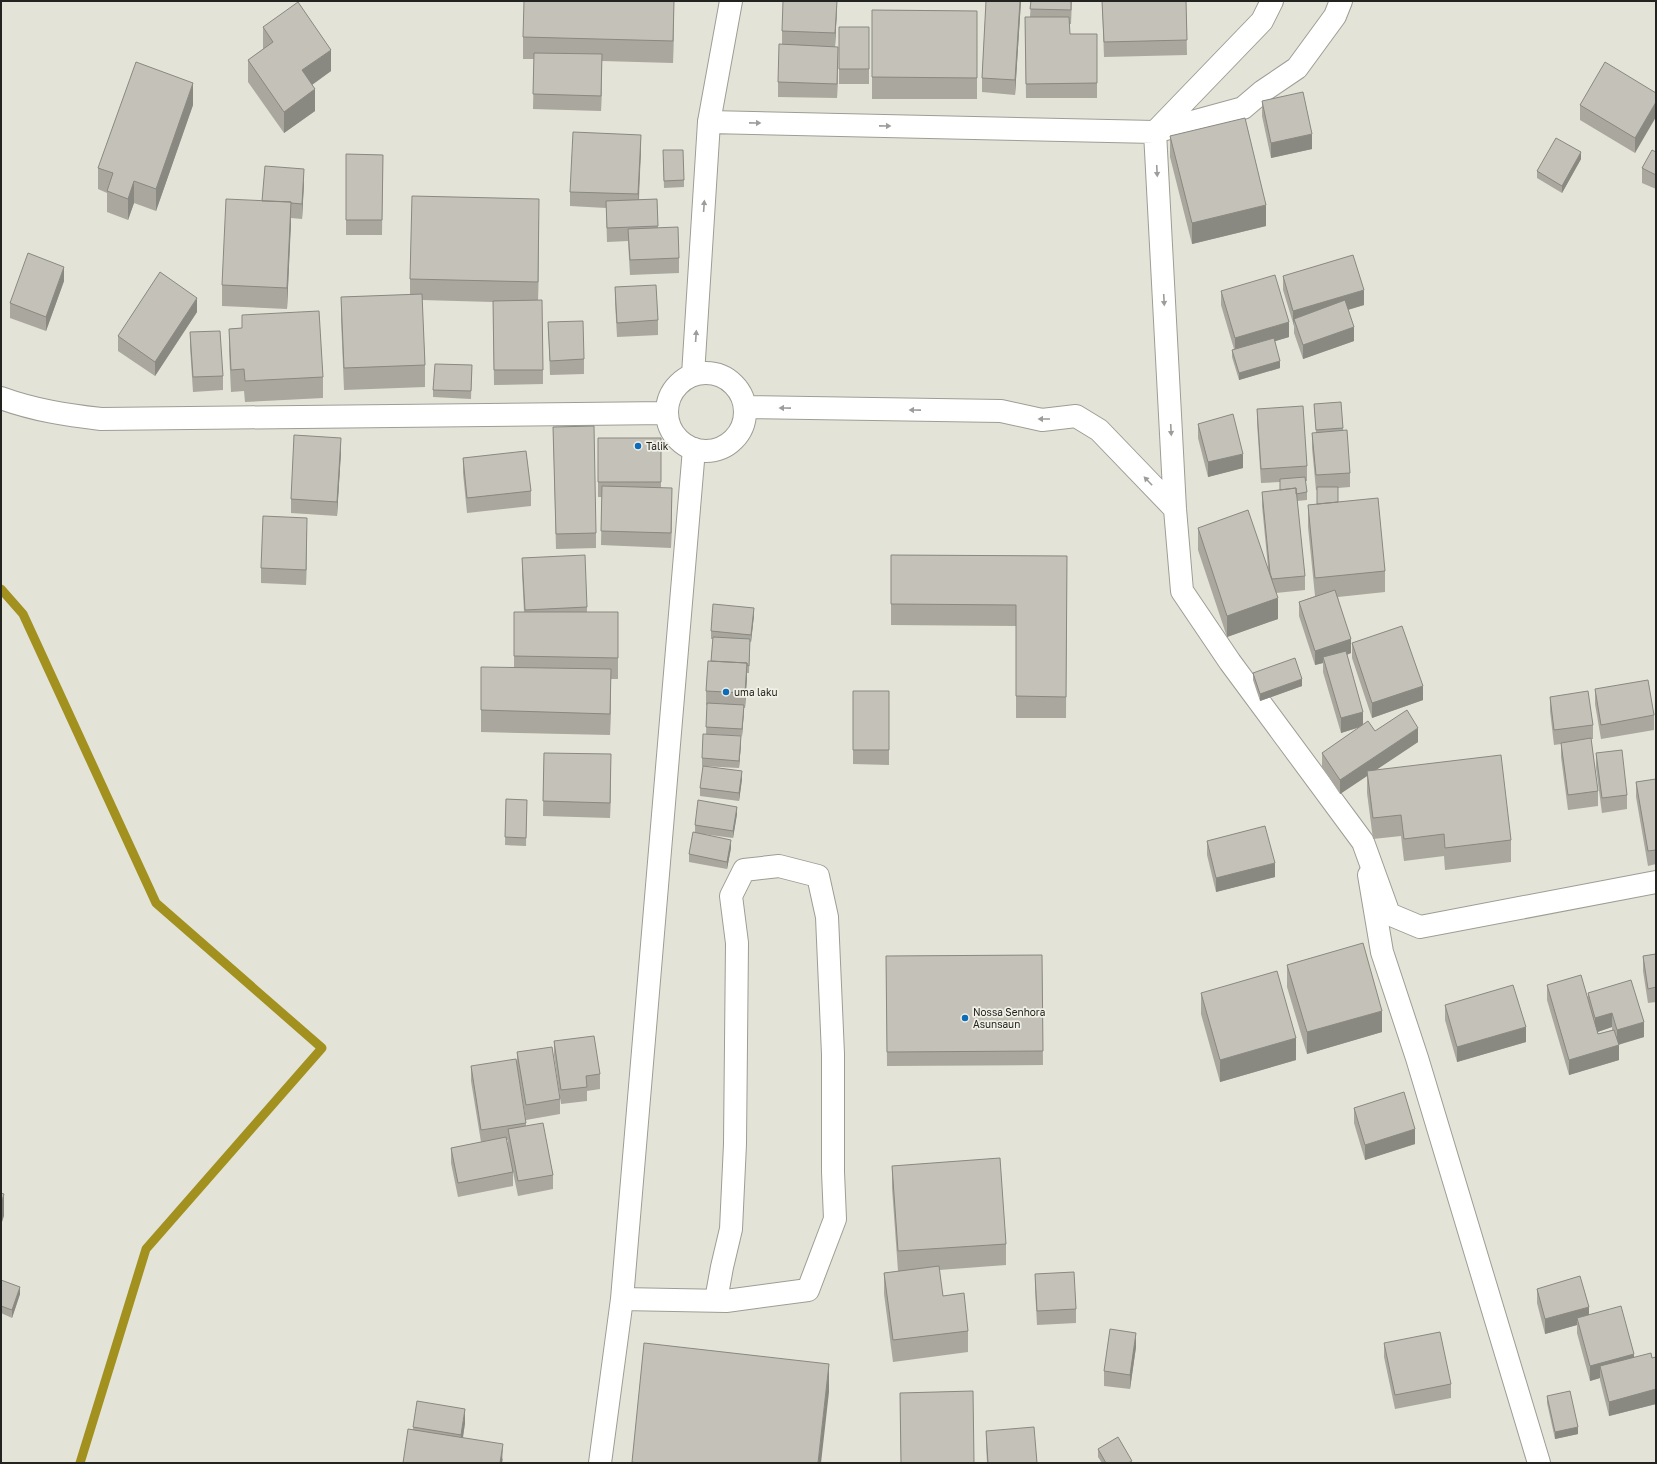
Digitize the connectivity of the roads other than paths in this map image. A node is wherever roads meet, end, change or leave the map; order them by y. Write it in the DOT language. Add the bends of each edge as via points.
graph roads {
  1 [pos="731,1"];
  2 [pos="1272,1"];
  3 [pos="1341,1"];
  4 [pos="709,122"];
  5 [pos="1155,132"];
  6 [pos="693,375"];
  7 [pos="1,398"];
  8 [pos="745,407"];
  9 [pos="667,413"];
  10 [pos="694,449"];
  11 [pos="1175,509"];
  12 [pos="1363,842"];
  13 [pos="1656,882"];
  14 [pos="622,1299"];
  15 [pos="716,1300"];
  16 [pos="600,1463"];
  17 [pos="1539,1463"];
  1 -- 4 [label="street"];
  2 -- 5 [label="street" via="1262,21"];
  3 -- 5 [label="street" via="1335,16 1297,68 1243,108"];
  4 -- 5 [label="street, one-way"];
  6 -- 4 [label="street, one-way"];
  5 -- 11 [label="street, one-way"];
  6 -- 8 [label="street" via="707,372 721,376 732,383 741,394"];
  6 -- 9 [label="street" via="682,381 674,390"];
  7 -- 9 [label="street" via="47,412 101,419"];
  8 -- 10 [label="street" via="744,423 737,437 724,447 710,451"];
  11 -- 8 [label="street, one-way" via="1099,430 1076,416 1042,420 1001,411"];
  9 -- 10 [label="street" via="675,435 683,444"];
  10 -- 14 [label="street"];
  11 -- 12 [label="street" via="1182,591 1230,662"];
  12 -- 13 [label="street" via="1389,914 1420,927"];
  12 -- 17 [label="street" via="1382,952 1417,1058"];
  14 -- 15 [label="street"];
  14 -- 16 [label="street"];
  15 -- 15 [label="street" via="726,1301 808,1290 835,1219 833,1054 827,917 818,876 779,866 744,870 731,896 737,943 735,1144 731,1229"];
}
